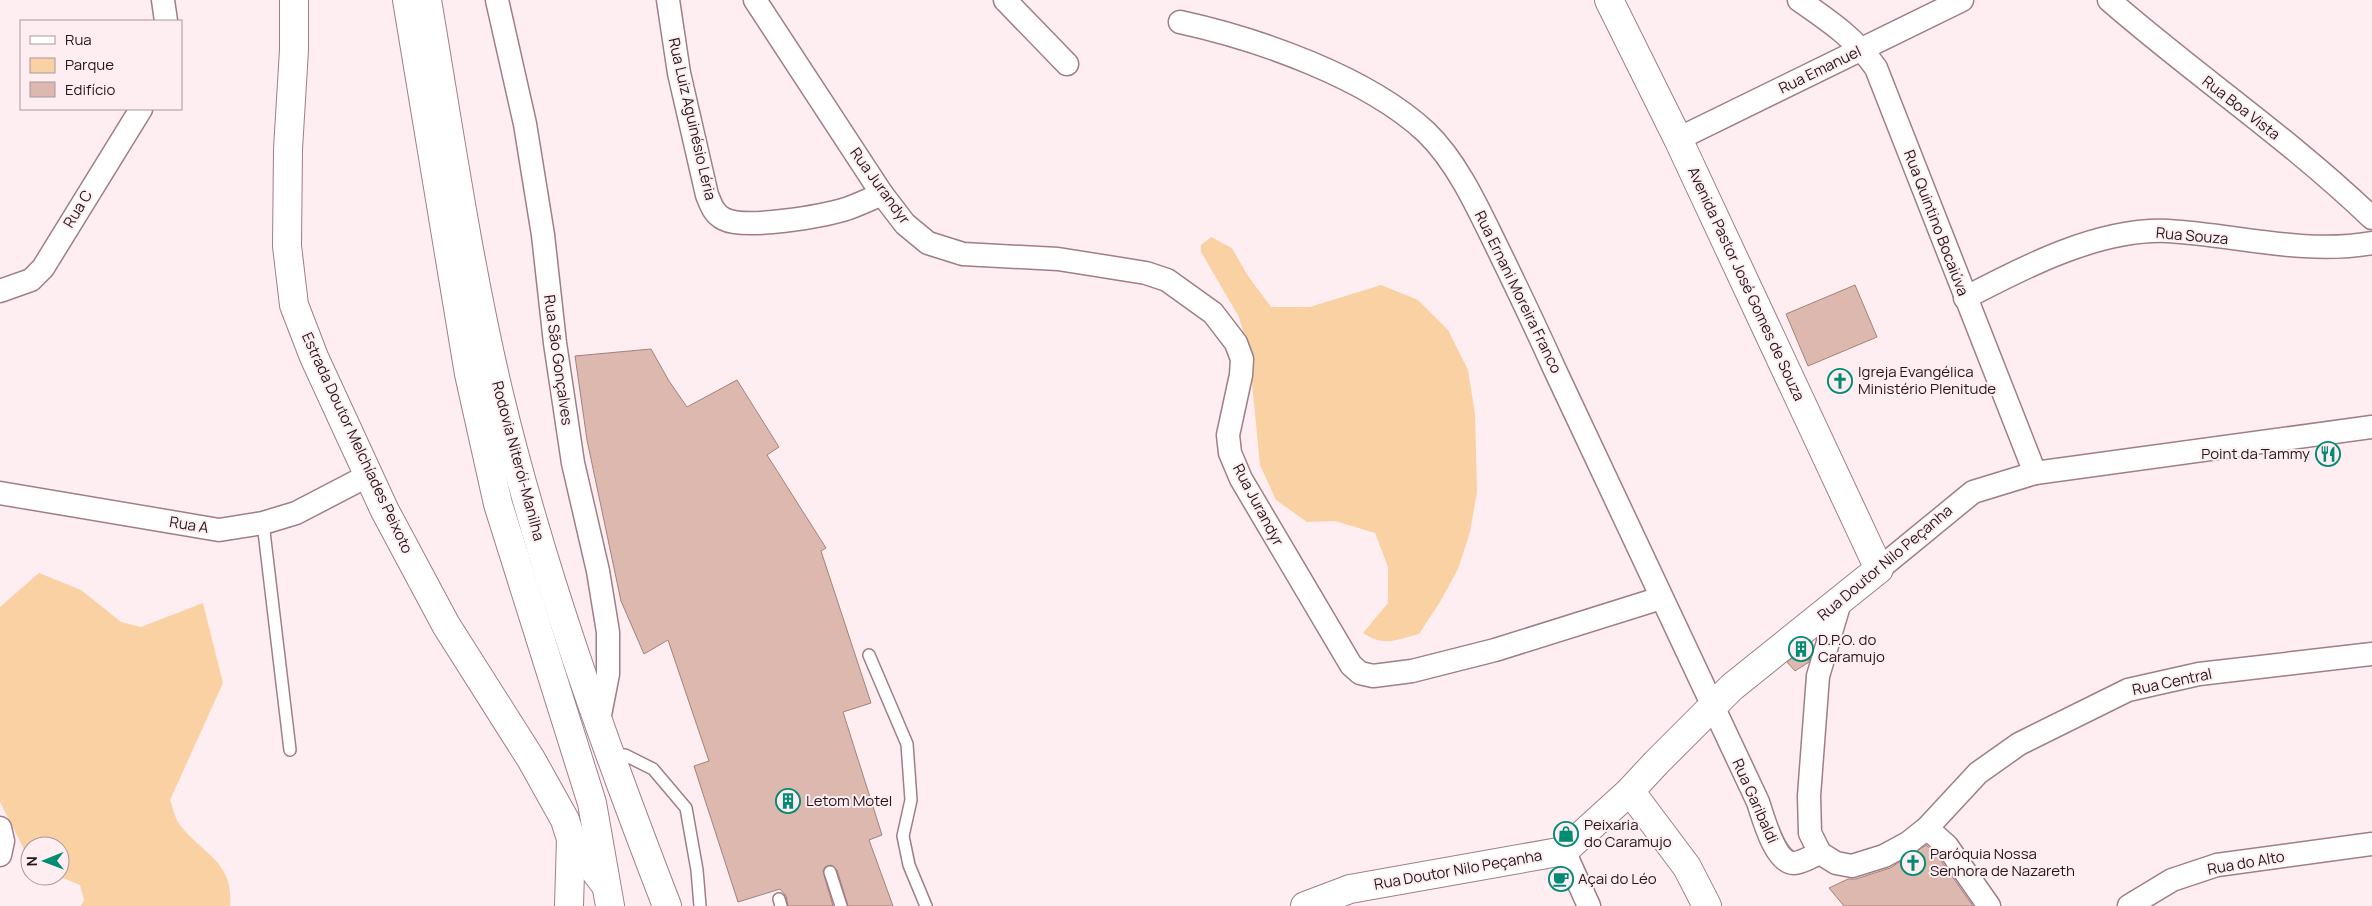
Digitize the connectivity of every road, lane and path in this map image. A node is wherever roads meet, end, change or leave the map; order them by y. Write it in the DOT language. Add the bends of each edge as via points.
graph roads {
  1 [pos="163,0"];
  2 [pos="294,0"];
  3 [pos="407,0"];
  4 [pos="426,0"];
  5 [pos="496,0"];
  6 [pos="668,0"];
  7 [pos="755,0"];
  8 [pos="1005,0"];
  9 [pos="1608,0"];
  10 [pos="1799,0"];
  11 [pos="1962,0"];
  12 [pos="2109,0"];
  13 [pos="166,20"];
  14 [pos="1180,22"];
  15 [pos="1863,49"];
  16 [pos="1067,64"];
  17 [pos="140,110"];
  18 [pos="1678,139"];
  19 [pos="882,194"];
  20 [pos="2372,218"];
  21 [pos="2372,243"];
  22 [pos="0,291"];
  23 [pos="1965,298"];
  24 [pos="2372,427"];
  25 [pos="2035,474"];
  26 [pos="369,475"];
  27 [pos="0,493"];
  28 [pos="263,523"];
  29 [pos="1879,570"];
  30 [pos="1661,598"];
  31 [pos="1840,602"];
  32 [pos="2372,654"];
  33 [pos="869,655"];
  34 [pos="1713,706"];
  35 [pos="599,720"];
  36 [pos="290,750"];
  37 [pos="611,755"];
  38 [pos="1630,791"];
  39 [pos="0,828"];
  40 [pos="1927,828"];
  41 [pos="571,838"];
  42 [pos="2372,844"];
  43 [pos="1564,851"];
  44 [pos="1820,853"];
  45 [pos="0,855"];
  46 [pos="830,872"];
  47 [pos="609,897"];
  48 [pos="569,906"];
  49 [pos="667,906"];
  50 [pos="700,906"];
  51 [pos="841,906"];
  52 [pos="926,906"];
  53 [pos="1305,906"];
  54 [pos="1589,906"];
  55 [pos="1707,906"];
  56 [pos="1989,906"];
  57 [pos="2129,906"];
  1 -- 13 [label="street"];
  2 -- 26 [label="main road, Estrada Doutor Melchíades Peixoto" via="287,246 294,305 314,357"];
  3 -- 47 [label="main road, Rodovia Niterói-Manilha" via="469,374 496,495 592,803"];
  4 -- 35 [label="main road, Rodovia Niterói-Manilha" via="498,390 550,580"];
  5 -- 35 [label="street, Rua São Gonçalves" via="525,124 573,463 598,571 608,632 608,674"];
  6 -- 19 [label="street, Rua Luiz Aguinésio Léria" via="680,73 713,210 732,223 748,223 847,209"];
  7 -- 19 [label="street, Rua Jurandyr"];
  8 -- 16 [label="street"];
  9 -- 18 [label="main road, Avenida Pastor José Gomes de Souza"];
  10 -- 15 [label="street, Rua Quintino Bocaiúva" via="1828,19"];
  11 -- 15 [label="street, Rua Emanuel"];
  12 -- 20 [label="street, Rua Boa Vista" via="2338,186"];
  14 -- 30 [label="street, Rua Ernani Moreira Franco" via="1271,48 1347,80 1394,105 1428,134 1451,162 1481,214"];
  15 -- 18 [label="street, Rua Emanuel"];
  15 -- 23 [label="street, Rua Quintino Bocaiúva" via="1876,68"];
  17 -- 22 [label="street, Rua C" via="43,268 31,280"];
  18 -- 29 [label="main road, Avenida Pastor José Gomes de Souza"];
  19 -- 30 [label="street, Rua Jurandyr" via="905,224 928,243 963,254 1058,259 1146,273 1167,280 1213,313 1236,342 1242,359 1228,435 1230,453 1241,479 1350,666 1360,673 1373,676 1412,671 1495,650"];
  21 -- 23 [label="street, Rua Souza" via="2317,248 2167,231 2119,236 2063,251"];
  23 -- 25 [label="street, Rua Quintino Bocaiúva"];
  24 -- 25 [label="street, Rua Doutor Nilo Peçanha"];
  25 -- 29 [label="street, Rua Doutor Nilo Peçanha" via="1973,492"];
  26 -- 28 [label="street, Rua A" via="296,513"];
  26 -- 41 [label="main road, Estrada Doutor Melchíades Peixoto" via="446,625 531,759 565,820"];
  27 -- 28 [label="street, Rua A" via="219,530"];
  28 -- 36 [label="lane"];
  29 -- 31 [label="main road, Rua Doutor Nilo Peçanha"];
  30 -- 34 [label="street, Rua Ernani Moreira Franco"];
  31 -- 34 [label="main road, Rua Doutor Nilo Peçanha" via="1732,687"];
  31 -- 44 [label="street" via="1818,676 1813,721 1810,833"];
  32 -- 40 [label="street, Rua Central" via="2199,674 2128,690 2019,744 1978,773"];
  33 -- 52 [label="lane" via="907,744 911,800 903,836 909,865"];
  34 -- 38 [label="main road, Rua Doutor Nilo Peçanha"];
  34 -- 44 [label="street, Rua Garibaldi" via="1778,853 1795,863"];
  35 -- 37 [label="main road, Rodovia Niterói-Manilha"];
  37 -- 49 [label="main road, Rodovia Niterói-Manilha"];
  37 -- 50 [label="lane" via="625,755 653,769 686,808"];
  38 -- 43 [label="main road, Rua Doutor Nilo Peçanha"];
  38 -- 55 [label="main road" via="1687,867"];
  39 -- 45 [label="street" via="3,841"];
  40 -- 44 [label="street, Rua Central" via="1884,856 1852,866 1836,863"];
  40 -- 56 [label="street" via="1947,846"];
  41 -- 47 [label="main road"];
  41 -- 48 [label="main road, Estrada Doutor Melchíades Peixoto"];
  42 -- 57 [label="street, Rua do Alto" via="2217,865 2172,880"];
  43 -- 53 [label="main road, Rua Doutor Nilo Peçanha" via="1350,889"];
  43 -- 54 [label="street"];
  46 -- 51 [label="lane"];
}
